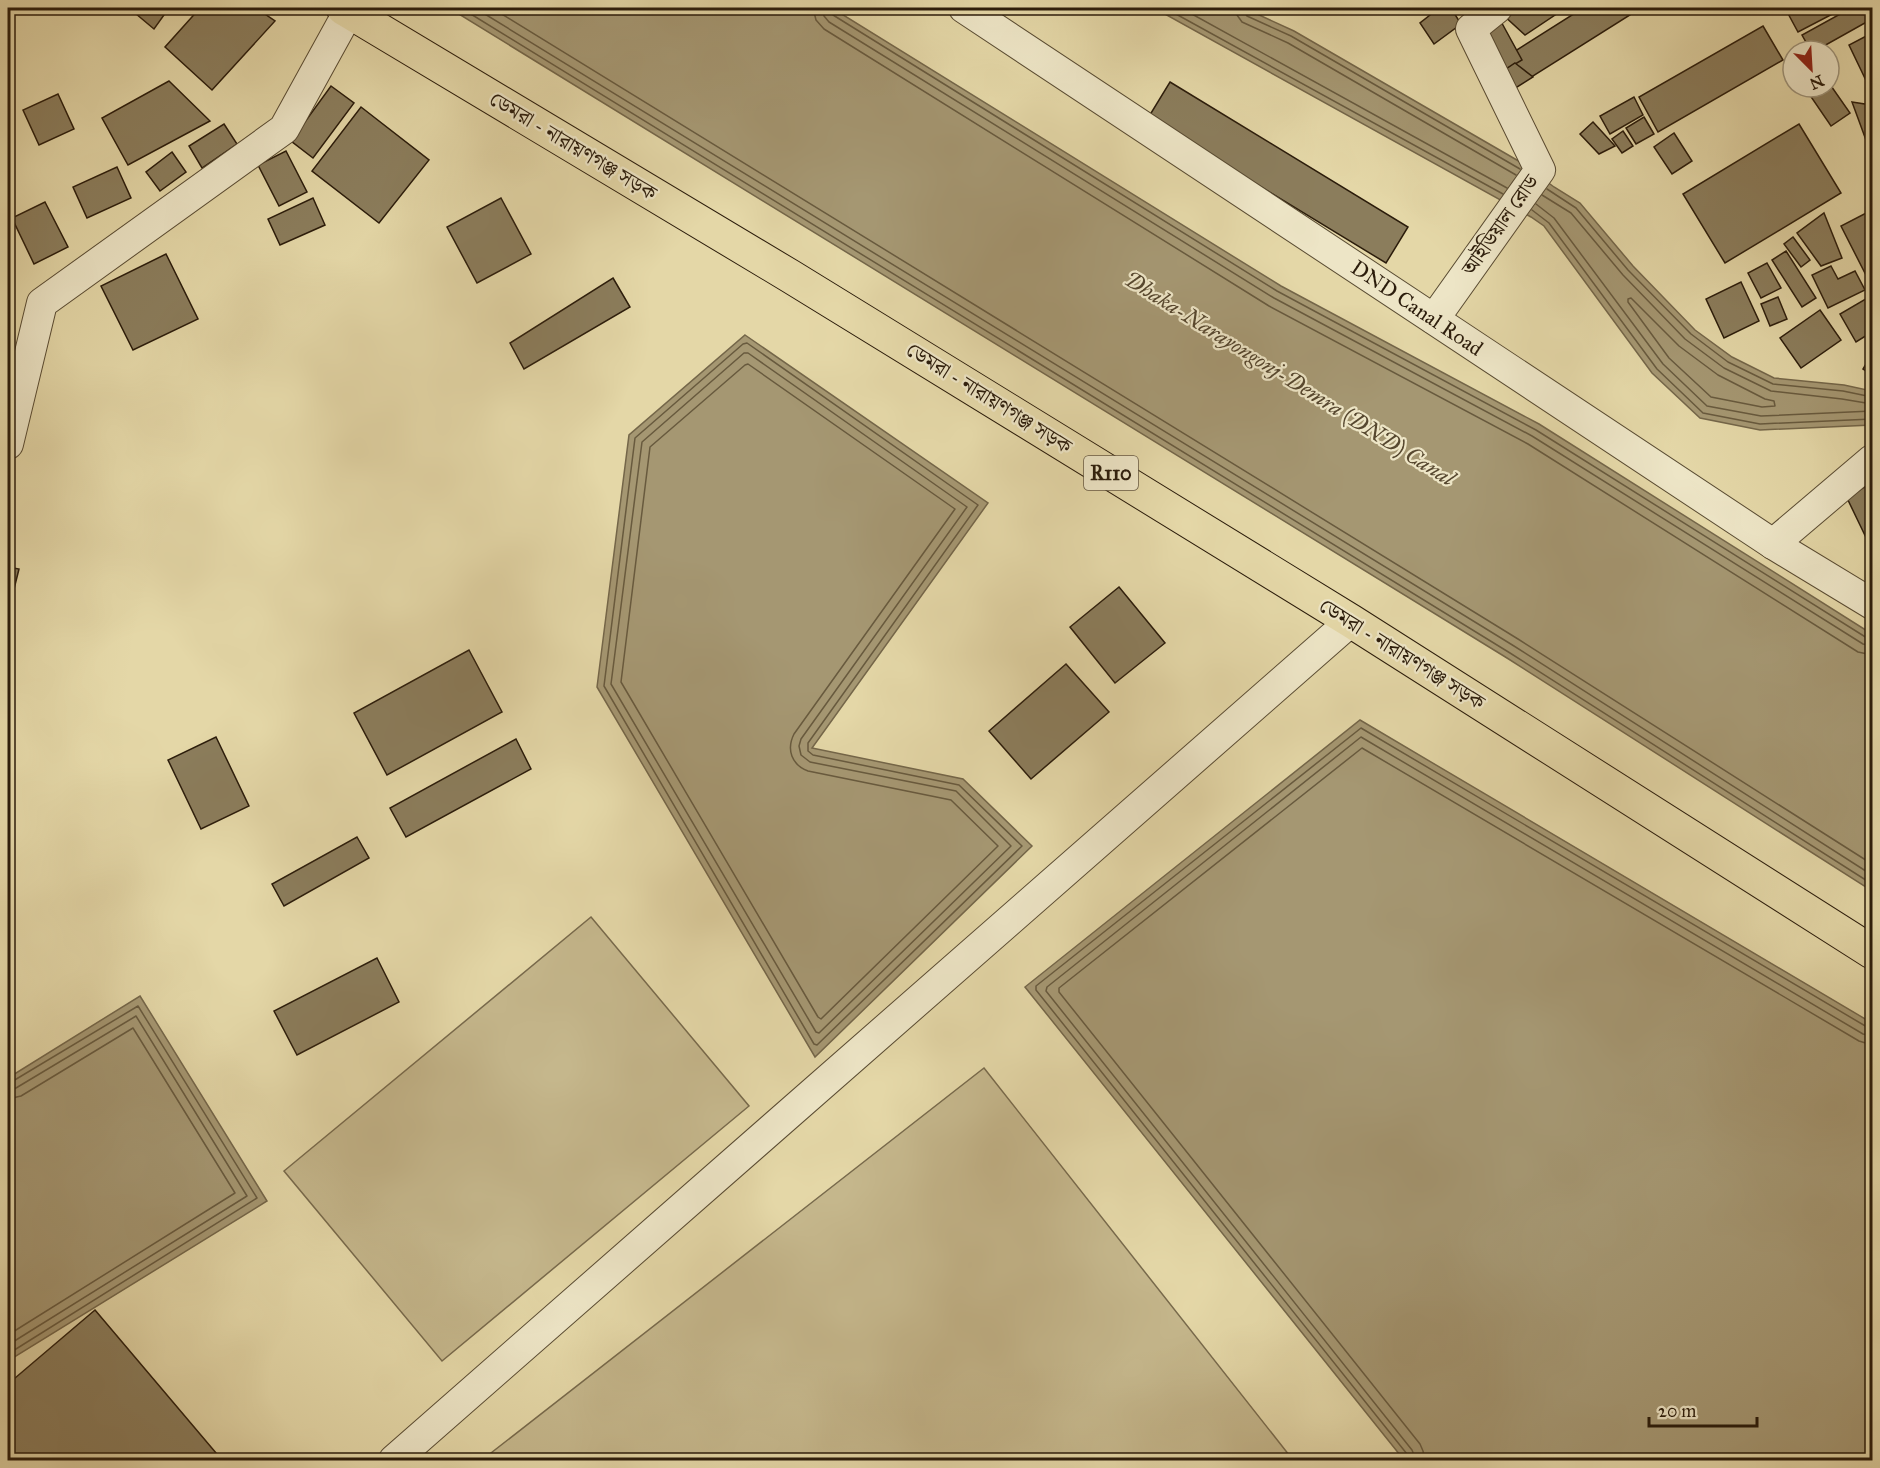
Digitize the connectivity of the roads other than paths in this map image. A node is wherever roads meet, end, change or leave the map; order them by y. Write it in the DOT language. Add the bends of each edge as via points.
graph roads {
  1 [pos="1497,8"];
  2 [pos="346,9"];
  3 [pos="974,10"];
  4 [pos="1434,319"];
  5 [pos="8,444"];
  6 [pos="1872,460"];
  7 [pos="1773,544"];
  8 [pos="1872,604"];
  9 [pos="1351,621"];
  10 [pos="1872,952"];
  11 [pos="394,1461"];
  1 -- 4 [label="street, আইডিয়াল রোড" via="1471,29 1540,170"];
  2 -- 5 [label="street" via="284,129 42,303"];
  2 -- 9 [label="main road, ডেমরা - নারায়ণগঞ্জ সড়ক / R110"];
  3 -- 4 [label="street, DND Canal Road"];
  4 -- 7 [label="street, DND Canal Road"];
  6 -- 7 [label="street"];
  7 -- 8 [label="street, DND Canal Road"];
  9 -- 10 [label="main road, ডেমরা - নারায়ণগঞ্জ সড়ক / R110"];
  9 -- 11 [label="street"];
}
